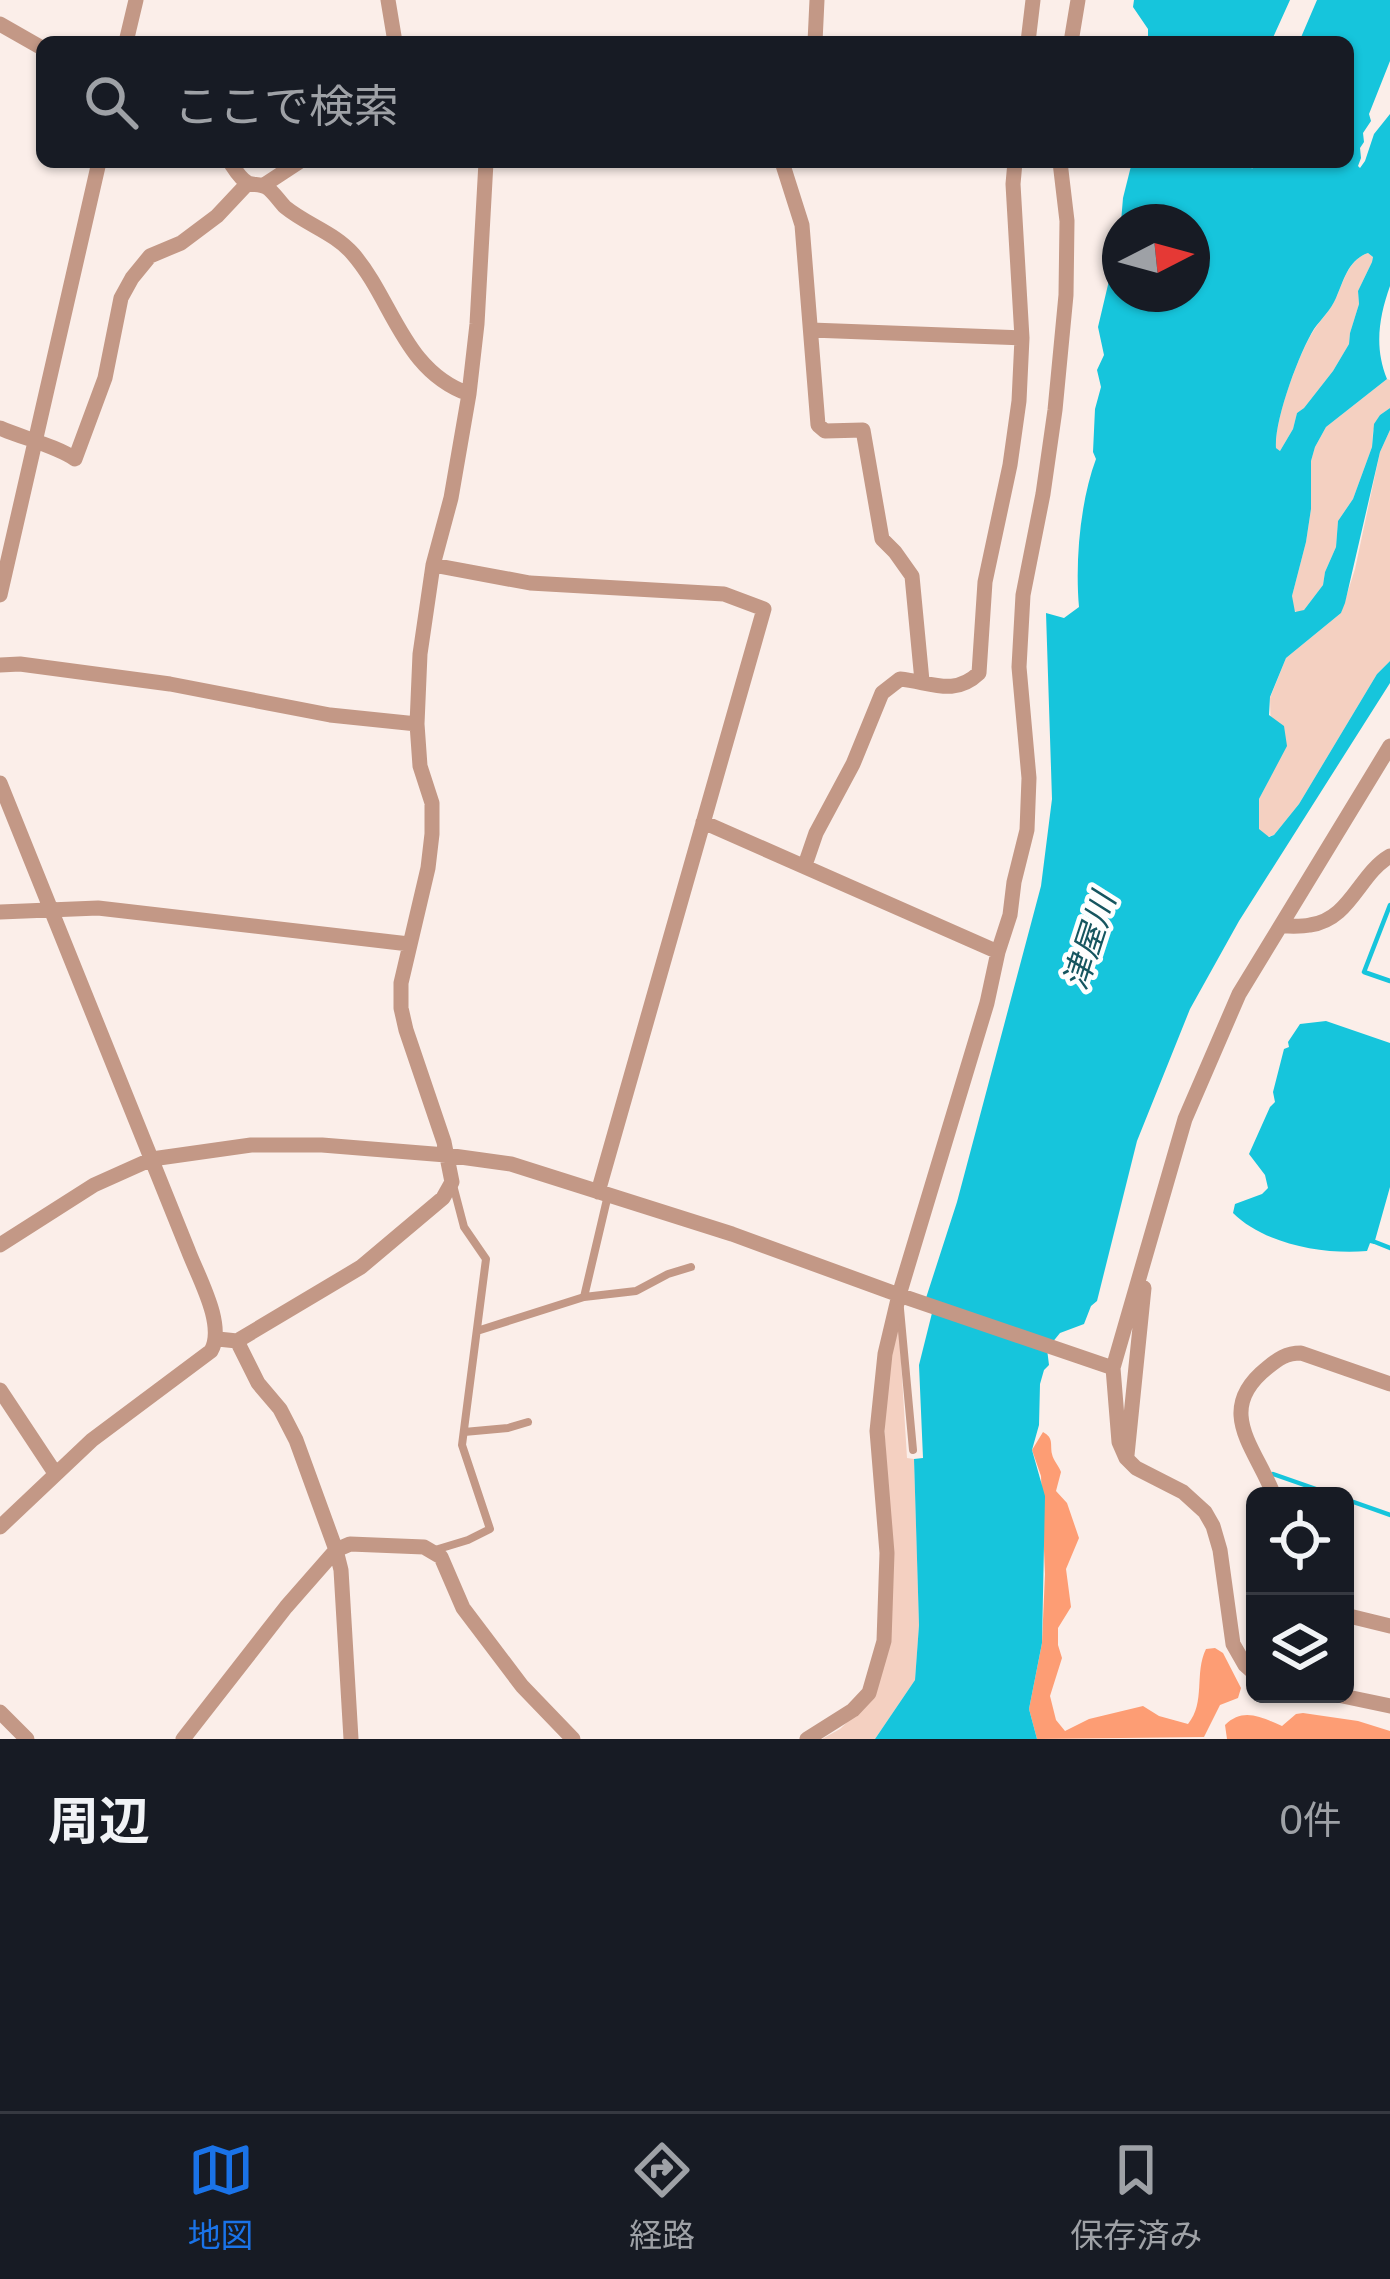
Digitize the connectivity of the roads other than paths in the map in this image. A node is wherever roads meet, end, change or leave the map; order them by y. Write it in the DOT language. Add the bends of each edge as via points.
graph roads {
  1 [pos="388,0"];
  2 [pos="817,0"];
  3 [pos="1033,0"];
  4 [pos="1078,0"];
  5 [pos="139,1"];
  6 [pos="0,24"];
  7 [pos="128,36"];
  8 [pos="394,36"];
  9 [pos="815,36"];
  10 [pos="1029,36"];
  11 [pos="1072,36"];
  12 [pos="36,45"];
  13 [pos="98,168"];
  14 [pos="237,168"];
  15 [pos="287,168"];
  16 [pos="486,168"];
  17 [pos="784,168"];
  18 [pos="1014,168"];
  19 [pos="1061,168"];
  20 [pos="256,184"];
  21 [pos="811,330"];
  22 [pos="1022,338"];
  23 [pos="469,394"];
  24 [pos="0,428"];
  25 [pos="35,443"];
  26 [pos="433,565"];
  27 [pos="0,595"];
  28 [pos="0,665"];
  29 [pos="922,681"];
  30 [pos="416,724"];
  31 [pos="1390,746"];
  32 [pos="0,783"];
  33 [pos="703,822"];
  34 [pos="1390,856"];
  35 [pos="805,865"];
  36 [pos="52,908"];
  37 [pos="0,912"];
  38 [pos="1281,926"];
  39 [pos="410,944"];
  40 [pos="998,952"];
  41 [pos="446,1155"];
  42 [pos="152,1159"];
  43 [pos="452,1182"];
  44 [pos="1164,1192"];
  45 [pos="603,1193"];
  46 [pos="0,1245"];
  47 [pos="691,1267"];
  48 [pos="899,1295"];
  49 [pos="584,1297"];
  50 [pos="477,1331"];
  51 [pos="218,1339"];
  52 [pos="237,1341"];
  53 [pos="1106,1365"];
  54 [pos="1390,1384"];
  55 [pos="0,1390"];
  56 [pos="528,1422"];
  57 [pos="464,1432"];
  58 [pos="913,1450"];
  59 [pos="1126,1458"];
  60 [pos="56,1473"];
  61 [pos="1271,1487"];
  62 [pos="0,1527"];
  63 [pos="336,1550"];
  64 [pos="433,1550"];
  65 [pos="1354,1617"];
  66 [pos="1390,1626"];
  67 [pos="1246,1664"];
  68 [pos="1354,1698"];
  69 [pos="1390,1706"];
  70 [pos="0,1712"];
  71 [pos="27,1739"];
  72 [pos="183,1739"];
  73 [pos="351,1739"];
  74 [pos="573,1739"];
  75 [pos="807,1739"];
  1 -- 8 [label="street"];
  2 -- 9 [label="street"];
  3 -- 10 [label="street"];
  4 -- 11 [label="street"];
  5 -- 7 [label="street"];
  6 -- 12 [label="street"];
  13 -- 25 [label="street"];
  14 -- 20 [label="street"];
  15 -- 20 [label="street"];
  16 -- 23 [label="street"];
  17 -- 21 [label="street" via="802,225"];
  18 -- 22 [label="street"];
  19 -- 40 [label="street" via="1066,295 1019,667 1027,830"];
  20 -- 23 [label="street" via="341,241 430,370"];
  20 -- 25 [label="street" via="181,243 149,256 132,278 74,459"];
  21 -- 22 [label="street"];
  21 -- 29 [label="street" via="818,425 863,430 882,539 912,576"];
  22 -- 29 [label="street" via="979,673 949,688"];
  23 -- 26 [label="street"];
  24 -- 25 [label="street"];
  25 -- 27 [label="street"];
  26 -- 30 [label="street"];
  26 -- 33 [label="street" via="530,583 724,594 764,609"];
  28 -- 30 [label="street"];
  29 -- 35 [label="street" via="900,679 882,693"];
  30 -- 39 [label="street" via="432,834"];
  31 -- 38 [label="street"];
  32 -- 36 [label="street"];
  33 -- 35 [label="street"];
  33 -- 45 [label="street"];
  34 -- 38 [label="street" via="1344,909 1316,925"];
  35 -- 40 [label="street"];
  36 -- 37 [label="street"];
  36 -- 39 [label="street"];
  36 -- 42 [label="street"];
  38 -- 44 [label="street" via="1239,994 1185,1119"];
  39 -- 41 [label="street" via="400,1008"];
  40 -- 48 [label="street"];
  41 -- 42 [label="street" via="265,1145"];
  41 -- 43 [label="street"];
  41 -- 45 [label="street" via="511,1164"];
  42 -- 46 [label="street"];
  42 -- 51 [label="street"];
  43 -- 50 [label="lane" via="464,1227 486,1259"];
  43 -- 52 [label="street" via="361,1268"];
  44 -- 53 [label="street"];
  44 -- 59 [label="street" via="1142,1295"];
  45 -- 48 [label="street"];
  45 -- 49 [label="lane"];
  47 -- 49 [label="lane" via="636,1291"];
  48 -- 53 [label="street"];
  48 -- 58 [label="lane"];
  48 -- 75 [label="street" via="877,1431 884,1641 869,1693"];
  49 -- 50 [label="lane"];
  50 -- 57 [label="lane"];
  51 -- 52 [label="street"];
  51 -- 60 [label="street"];
  52 -- 63 [label="street" via="296,1440"];
  53 -- 59 [label="street"];
  54 -- 61 [label="street" via="1301,1353 1253,1380 1240,1423"];
  55 -- 60 [label="street"];
  56 -- 57 [label="lane"];
  57 -- 64 [label="lane" via="490,1528"];
  59 -- 67 [label="street" via="1205,1512 1220,1550 1233,1644"];
  60 -- 62 [label="street"];
  63 -- 64 [label="street"];
  63 -- 72 [label="street"];
  63 -- 73 [label="street"];
  64 -- 74 [label="street" via="463,1608"];
  65 -- 66 [label="street"];
  68 -- 69 [label="street"];
  70 -- 71 [label="street"];
}
